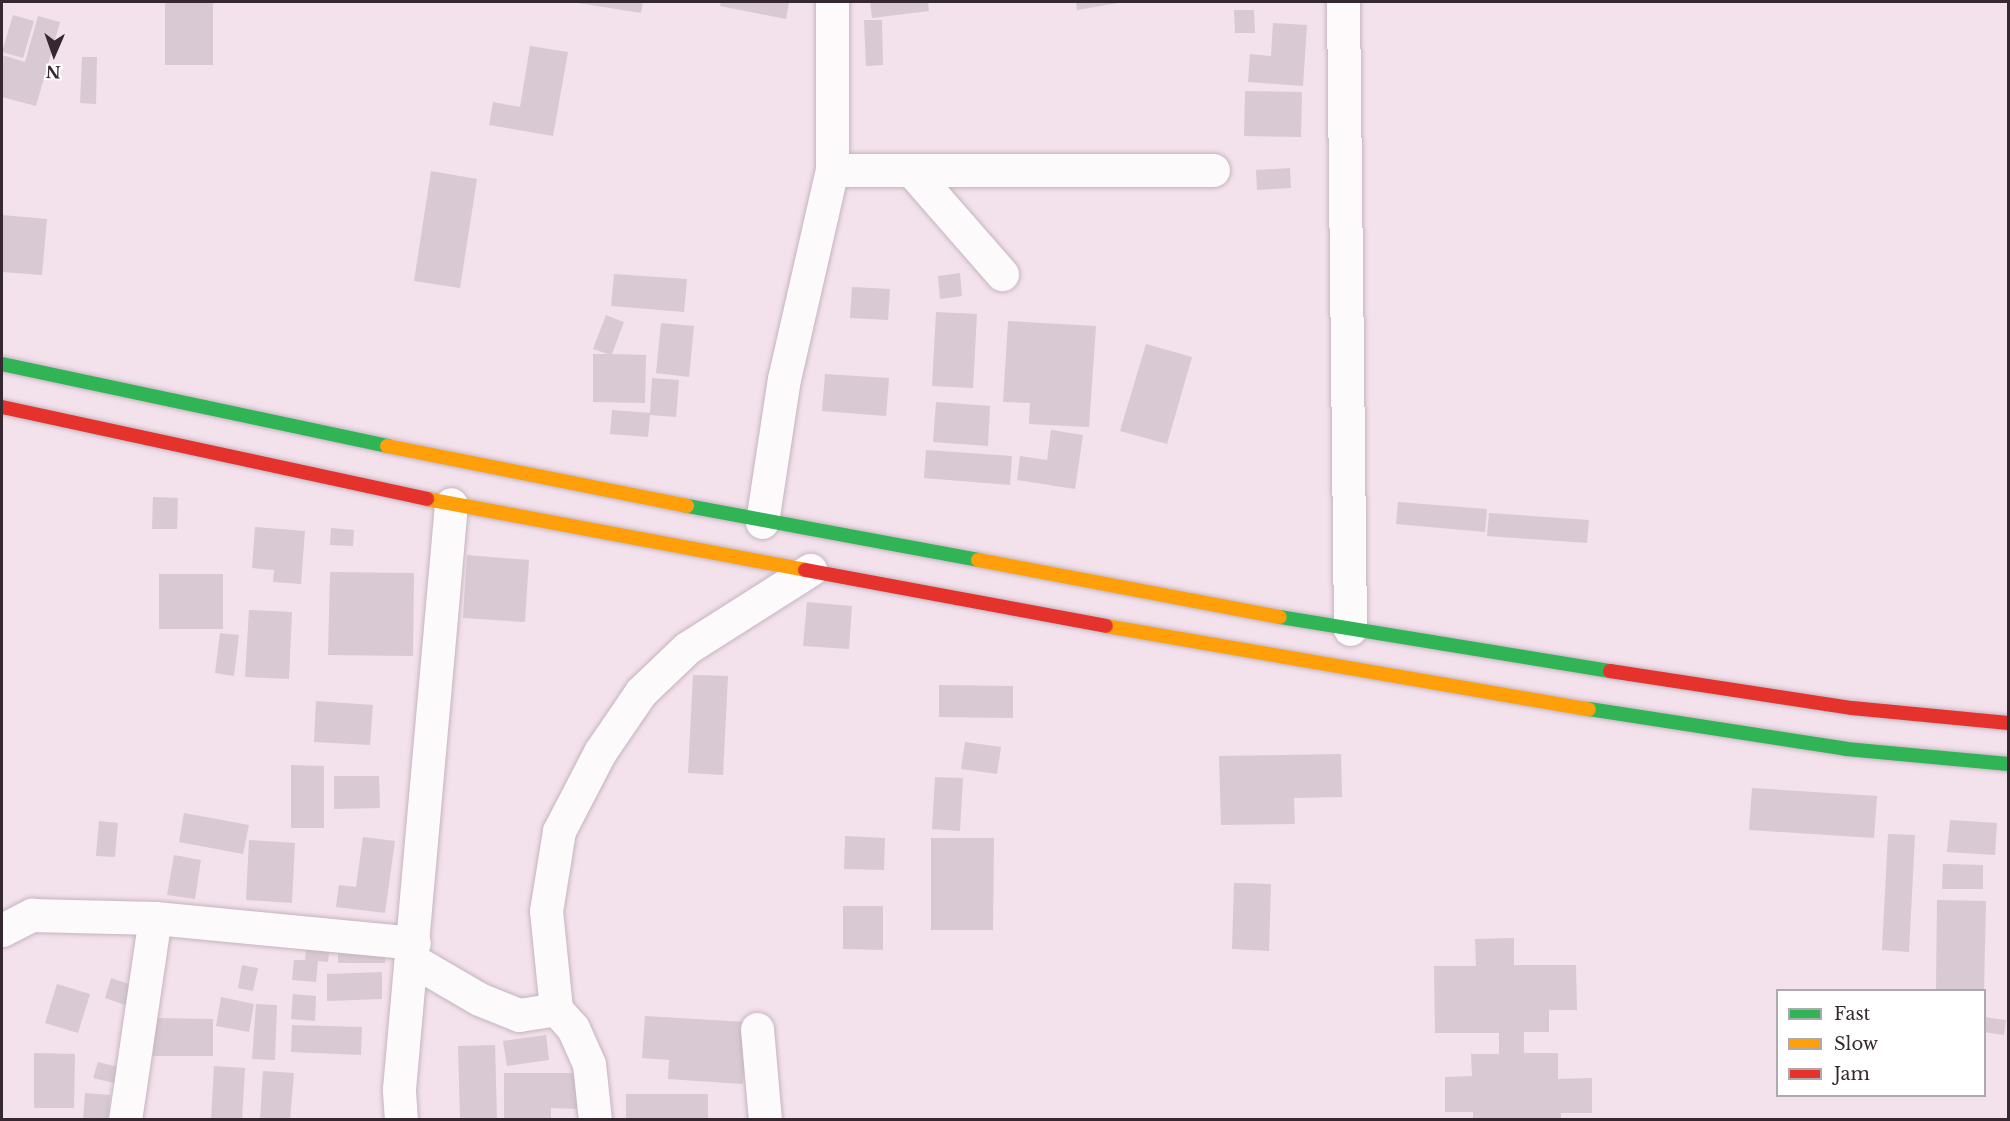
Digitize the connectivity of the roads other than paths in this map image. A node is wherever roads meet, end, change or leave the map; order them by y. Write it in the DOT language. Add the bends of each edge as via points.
graph roads {
  1 [pos="832,2"];
  2 [pos="1343,2"];
  3 [pos="832,170"];
  4 [pos="1213,170"];
  5 [pos="912,171"];
  6 [pos="1002,274"];
  7 [pos="2,364"];
  8 [pos="2,407"];
  9 [pos="452,504"];
  10 [pos="762,522"];
  11 [pos="810,570"];
  12 [pos="1188,599"];
  13 [pos="1350,629"];
  14 [pos="1158,635"];
  15 [pos="2008,723"];
  16 [pos="2008,764"];
  17 [pos="155,918"];
  18 [pos="2,930"];
  19 [pos="414,952"];
  20 [pos="556,1009"];
  21 [pos="757,1029"];
  22 [pos="125,1119"];
  23 [pos="401,1119"];
  24 [pos="595,1119"];
  25 [pos="765,1119"];
  1 -- 3 [label="street"];
  2 -- 13 [label="street"];
  3 -- 5 [label="street"];
  3 -- 10 [label="street" via="784,379"];
  4 -- 5 [label="street"];
  5 -- 6 [label="street"];
  7 -- 10 [label="main road"];
  8 -- 9 [label="main road"];
  9 -- 11 [label="main road"];
  9 -- 19 [label="street"];
  10 -- 12 [label="main road"];
  11 -- 14 [label="main road"];
  11 -- 20 [label="street" via="687,648 641,692 600,752 559,831 546,911"];
  12 -- 13 [label="main road"];
  12 -- 14 [label="main road"];
  13 -- 15 [label="main road" via="1852,708"];
  14 -- 16 [label="main road" via="1382,677 1823,745"];
  17 -- 18 [label="street" via="32,915"];
  17 -- 19 [label="street"];
  17 -- 22 [label="street"];
  19 -- 20 [label="street" via="478,999 519,1014"];
  19 -- 23 [label="street" via="399,1089"];
  20 -- 24 [label="street" via="573,1028 589,1064"];
  21 -- 25 [label="street"];
}
